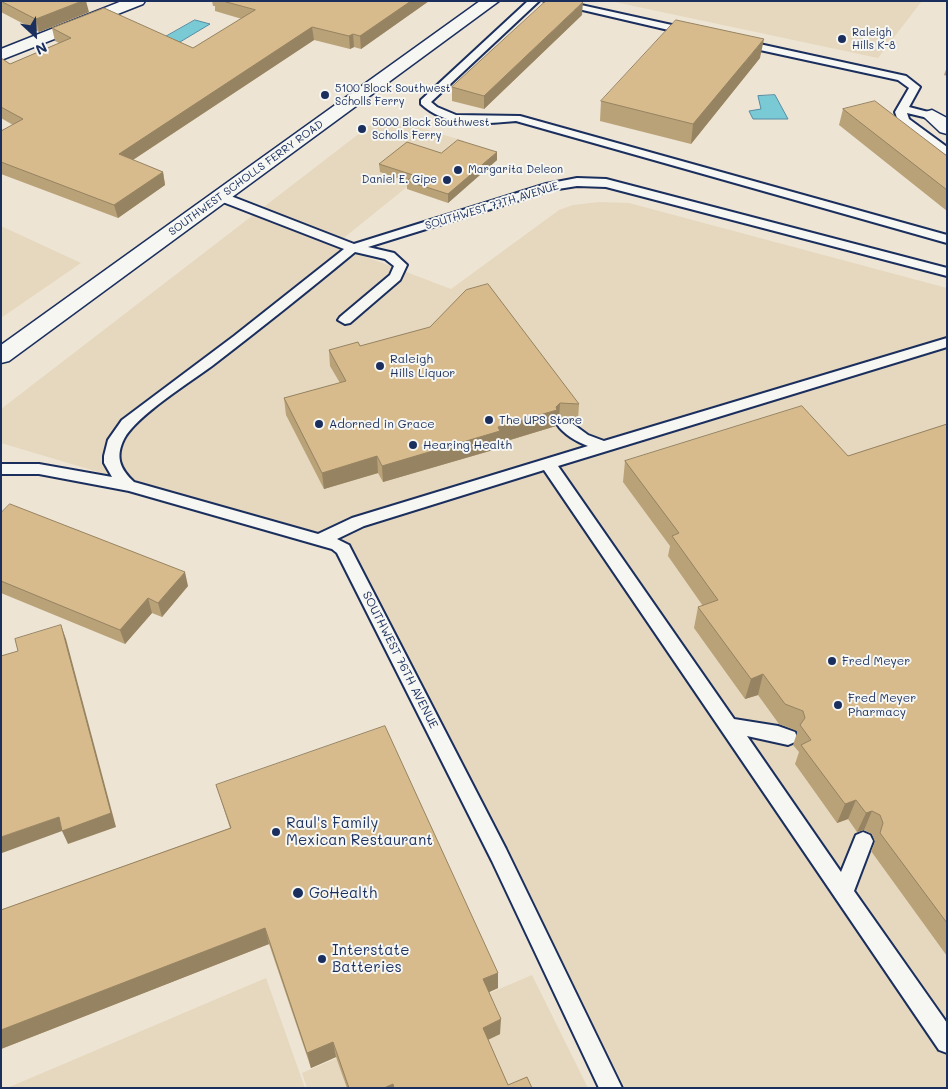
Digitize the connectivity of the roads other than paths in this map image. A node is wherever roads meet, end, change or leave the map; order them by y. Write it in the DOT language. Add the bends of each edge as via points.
graph roads {
  1 [pos="137,1"];
  2 [pos="491,1"];
  3 [pos="534,1"];
  4 [pos="548,1"];
  5 [pos="704,35"];
  6 [pos="1,37"];
  7 [pos="732,41"];
  8 [pos="20,48"];
  9 [pos="1,55"];
  10 [pos="903,110"];
  11 [pos="939,122"];
  12 [pos="947,153"];
  13 [pos="219,196"];
  14 [pos="947,239"];
  15 [pos="353,248"];
  16 [pos="947,272"];
  17 [pos="345,320"];
  18 [pos="947,342"];
  19 [pos="1,356"];
  20 [pos="564,424"];
  21 [pos="604,447"];
  22 [pos="548,464"];
  23 [pos="1,469"];
  24 [pos="129,486"];
  25 [pos="320,540"];
  26 [pos="730,726"];
  27 [pos="788,738"];
  28 [pos="863,840"];
  29 [pos="844,891"];
  30 [pos="947,1042"];
  31 [pos="611,1088"];
  1 -- 8 [label="main road"];
  2 -- 13 [label="main road, SOUTHWEST SCHOLLS FERRY ROAD"];
  3 -- 14 [label="lane" via="425,102 432,110 475,122 516,118"];
  4 -- 5 [label="lane"];
  6 -- 8 [label="main road"];
  7 -- 10 [label="lane" via="902,78 915,87"];
  8 -- 9 [label="main road"];
  10 -- 11 [label="lane"];
  10 -- 12 [label="lane" via="904,121"];
  13 -- 15 [label="lane"];
  13 -- 19 [label="main road, SOUTHWEST SCHOLLS FERRY ROAD"];
  15 -- 16 [label="lane, SOUTHWEST 77TH AVENUE" via="550,187 577,182 606,183"];
  15 -- 17 [label="lane" via="389,256 401,265 395,277"];
  15 -- 24 [label="lane" via="126,423 111,452 111,467"];
  18 -- 21 [label="lane"];
  20 -- 21 [label="lane" via="583,439"];
  21 -- 22 [label="lane"];
  22 -- 25 [label="lane" via="358,522"];
  22 -- 26 [label="lane"];
  23 -- 24 [label="lane, SOUTHWEST 76TH AVENUE" via="39,469"];
  24 -- 25 [label="lane, SOUTHWEST 76TH AVENUE"];
  25 -- 31 [label="lane, SOUTHWEST 76TH AVENUE" via="344,549 499,855"];
  26 -- 27 [label="lane"];
  26 -- 29 [label="lane"];
  28 -- 29 [label="lane"];
  29 -- 30 [label="lane"];
}
